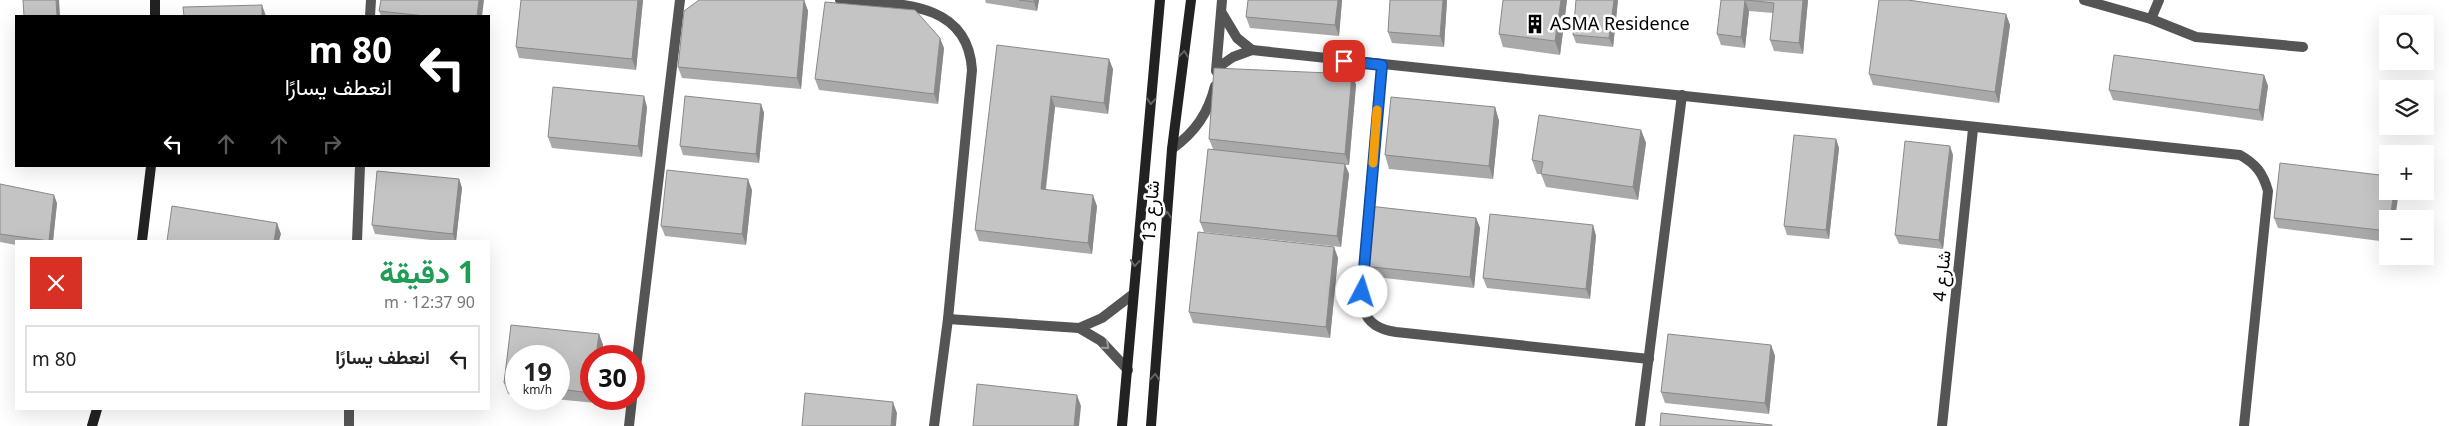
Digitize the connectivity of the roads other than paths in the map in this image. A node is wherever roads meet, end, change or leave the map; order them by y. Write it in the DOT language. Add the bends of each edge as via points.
graph roads {
  1 [pos="155,0"];
  2 [pos="371,0"];
  3 [pos="680,0"];
  4 [pos="840,0"];
  5 [pos="1160,0"];
  6 [pos="1191,0"];
  7 [pos="1222,0"];
  8 [pos="2084,0"];
  9 [pos="2159,0"];
  10 [pos="1221,12"];
  11 [pos="155,15"];
  12 [pos="370,15"];
  13 [pos="2151,20"];
  14 [pos="2302,47"];
  15 [pos="1252,50"];
  16 [pos="1382,65"];
  17 [pos="1217,68"];
  18 [pos="1682,95"];
  19 [pos="1973,129"];
  20 [pos="1172,149"];
  21 [pos="152,167"];
  22 [pos="360,167"];
  23 [pos="142,240"];
  24 [pos="357,240"];
  25 [pos="1132,295"];
  26 [pos="948,319"];
  27 [pos="1079,328"];
  28 [pos="639,345"];
  29 [pos="1649,359"];
  30 [pos="1128,370"];
  31 [pos="98,410"];
  32 [pos="349,410"];
  33 [pos="631,410"];
  34 [pos="92,426"];
  35 [pos="349,426"];
  36 [pos="629,426"];
  37 [pos="934,426"];
  38 [pos="1122,426"];
  39 [pos="1151,426"];
  40 [pos="1640,426"];
  41 [pos="1942,426"];
  42 [pos="2244,426"];
  1 -- 11 [label="street"];
  2 -- 12 [label="street"];
  3 -- 28 [label="street"];
  4 -- 26 [label="street" via="919,5 935,10 958,26 971,53"];
  5 -- 25 [label="street, شارع 13, one-way"];
  20 -- 6 [label="street, شارع 13, one-way"];
  7 -- 10 [label="street"];
  8 -- 13 [label="street"];
  9 -- 13 [label="street"];
  10 -- 15 [label="street" via="1236,38"];
  10 -- 17 [label="street"];
  13 -- 14 [label="street" via="2196,37"];
  15 -- 16 [label="street"];
  15 -- 17 [label="street"];
  16 -- 18 [label="street"];
  16 -- 29 [label="street" via="1362,305 1365,317 1374,327"];
  17 -- 20 [label="street" via="1210,106 1188,137"];
  18 -- 19 [label="street"];
  18 -- 29 [label="street"];
  19 -- 41 [label="street, شارع 4"];
  19 -- 42 [label="street" via="2240,155 2254,163 2264,176 2268,191"];
  39 -- 20 [label="street, شارع 13, one-way"];
  21 -- 23 [label="street"];
  22 -- 24 [label="street"];
  25 -- 27 [label="street" via="1102,318"];
  25 -- 30 [label="street, شارع 13"];
  26 -- 27 [label="street"];
  26 -- 37 [label="street"];
  27 -- 30 [label="street, one-way" via="1101,341"];
  29 -- 40 [label="street"];
  30 -- 38 [label="street, شارع 13"];
  31 -- 34 [label="street"];
  32 -- 35 [label="street"];
  33 -- 36 [label="street"];
}
